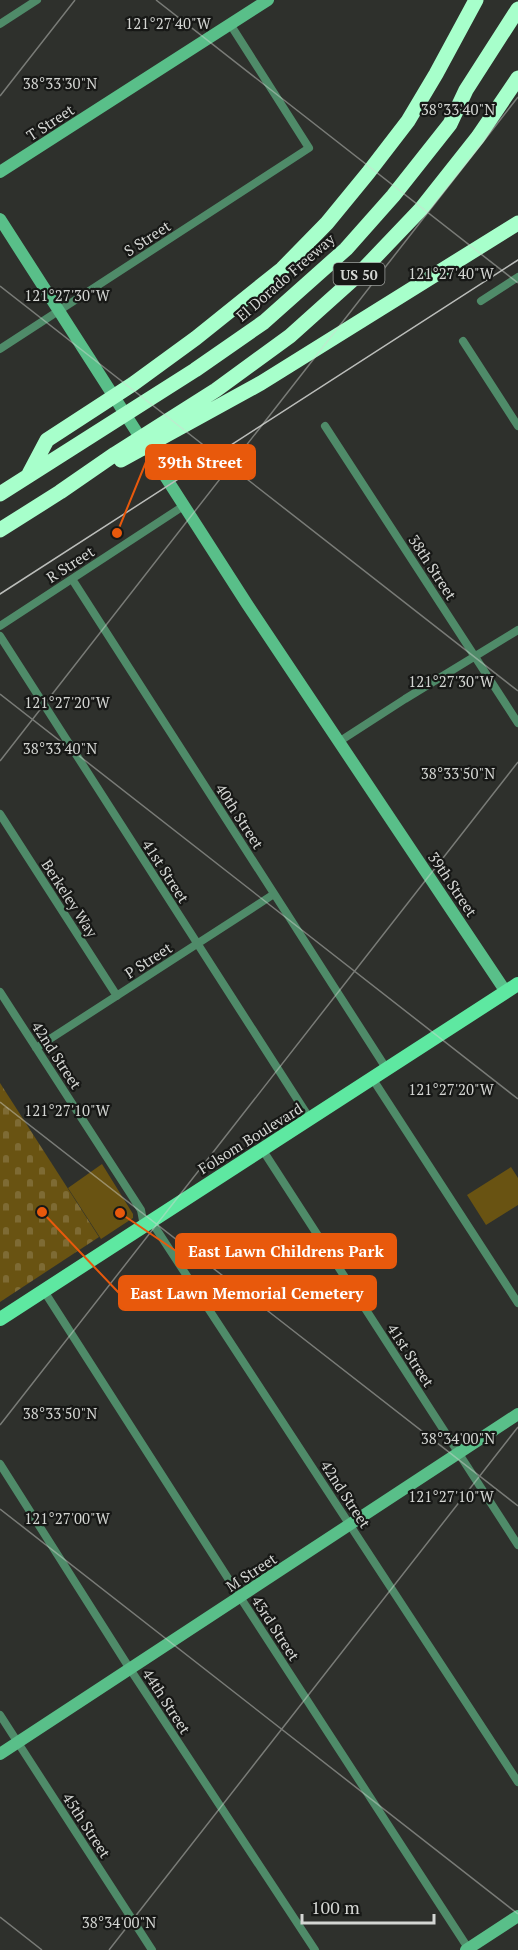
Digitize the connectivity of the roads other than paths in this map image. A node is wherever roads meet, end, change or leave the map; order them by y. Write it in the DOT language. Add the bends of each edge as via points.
graph roads {
  1 [pos="37,0"];
  2 [pos="268,0"];
  3 [pos="462,0"];
  4 [pos="476,0"];
  5 [pos="518,10"];
  6 [pos="465,23"];
  7 [pos="0,24"];
  8 [pos="230,24"];
  9 [pos="518,78"];
  10 [pos="0,172"];
  11 [pos="0,219"];
  12 [pos="518,223"];
  13 [pos="518,278"];
  14 [pos="481,301"];
  15 [pos="59,311"];
  16 [pos="463,341"];
  17 [pos="0,349"];
  18 [pos="325,426"];
  19 [pos="518,426"];
  20 [pos="161,432"];
  21 [pos="27,477"];
  22 [pos="0,494"];
  23 [pos="185,505"];
  24 [pos="0,530"];
  25 [pos="72,579"];
  26 [pos="0,626"];
  27 [pos="518,630"];
  28 [pos="0,636"];
  29 [pos="475,657"];
  30 [pos="518,723"];
  31 [pos="340,741"];
  32 [pos="0,814"];
  33 [pos="274,894"];
  34 [pos="198,944"];
  35 [pos="518,984"];
  36 [pos="0,992"];
  37 [pos="506,992"];
  38 [pos="117,996"];
  39 [pos="36,1048"];
  40 [pos="386,1068"];
  41 [pos="372,1078"];
  42 [pos="310,1119"];
  43 [pos="262,1149"];
  44 [pos="148,1223"];
  45 [pos="44,1291"];
  46 [pos="518,1303"];
  47 [pos="0,1319"];
  48 [pos="518,1414"];
  49 [pos="459,1453"];
  50 [pos="0,1464"];
  51 [pos="350,1525"];
  52 [pos="518,1545"];
  53 [pos="240,1597"];
  54 [pos="130,1669"];
  55 [pos="0,1715"];
  56 [pos="17,1742"];
  57 [pos="0,1754"];
  58 [pos="518,1782"];
  59 [pos="518,1916"];
  60 [pos="467,1949"];
  61 [pos="152,1950"];
  62 [pos="315,1950"];
  1 -- 7 [label="street"];
  2 -- 8 [label="street, T Street"];
  3 -- 6 [label="highway"];
  4 -- 6 [label="highway"];
  5 -- 21 [label="highway, El Dorado Freeway / US 50" via="466,90 450,124 346,249 264,322"];
  6 -- 21 [label="highway" via="408,121 327,223 282,269 196,338 47,440"];
  8 -- 10 [label="street, T Street"];
  8 -- 15 [label="street, S Street" via="309,148"];
  9 -- 20 [label="highway, US 50" via="421,209 358,275 290,336"];
  11 -- 15 [label="street, 39th Street"];
  12 -- 20 [label="highway" via="261,383"];
  13 -- 14 [label="street"];
  15 -- 17 [label="street, S Street"];
  15 -- 23 [label="street, 39th Street"];
  16 -- 19 [label="street"];
  18 -- 29 [label="street, 38th Street"];
  20 -- 24 [label="highway"];
  21 -- 22 [label="highway, El Dorado Freeway / US 50"];
  23 -- 25 [label="street, R Street"];
  23 -- 31 [label="street, 39th Street"];
  25 -- 26 [label="street, R Street"];
  25 -- 33 [label="street, 40th Street"];
  27 -- 29 [label="street"];
  28 -- 34 [label="street, 41st Street"];
  29 -- 30 [label="street, 38th Street"];
  29 -- 31 [label="street"];
  31 -- 37 [label="street, 39th Street"];
  32 -- 38 [label="street, Berkeley Way"];
  33 -- 34 [label="street, P Street"];
  33 -- 40 [label="street, 40th Street"];
  34 -- 38 [label="street, P Street"];
  34 -- 42 [label="street, 41st Street"];
  35 -- 37 [label="main road, Folsom Boulevard"];
  36 -- 39 [label="street, 42nd Street"];
  37 -- 40 [label="main road, Folsom Boulevard"];
  38 -- 39 [label="street, P Street"];
  39 -- 44 [label="street, 42nd Street"];
  40 -- 41 [label="main road, Folsom Boulevard"];
  41 -- 42 [label="main road, Folsom Boulevard"];
  41 -- 46 [label="street"];
  42 -- 43 [label="main road, Folsom Boulevard"];
  43 -- 44 [label="main road, Folsom Boulevard"];
  43 -- 49 [label="street, 41st Street"];
  44 -- 45 [label="main road, Folsom Boulevard"];
  44 -- 51 [label="street, 42nd Street"];
  45 -- 47 [label="main road, Folsom Boulevard"];
  45 -- 53 [label="street, 43rd Street"];
  48 -- 49 [label="street, M Street"];
  49 -- 51 [label="street, M Street"];
  49 -- 52 [label="street, 41st Street"];
  50 -- 54 [label="street, 44th Street"];
  51 -- 53 [label="street, M Street"];
  51 -- 58 [label="street, 42nd Street"];
  53 -- 54 [label="street, M Street"];
  53 -- 60 [label="street, 43rd Street"];
  54 -- 56 [label="street, M Street"];
  54 -- 62 [label="street, 44th Street"];
  55 -- 56 [label="street, 45th Street"];
  56 -- 57 [label="street, M Street"];
  56 -- 61 [label="street, 45th Street"];
  59 -- 60 [label="street"];
}
